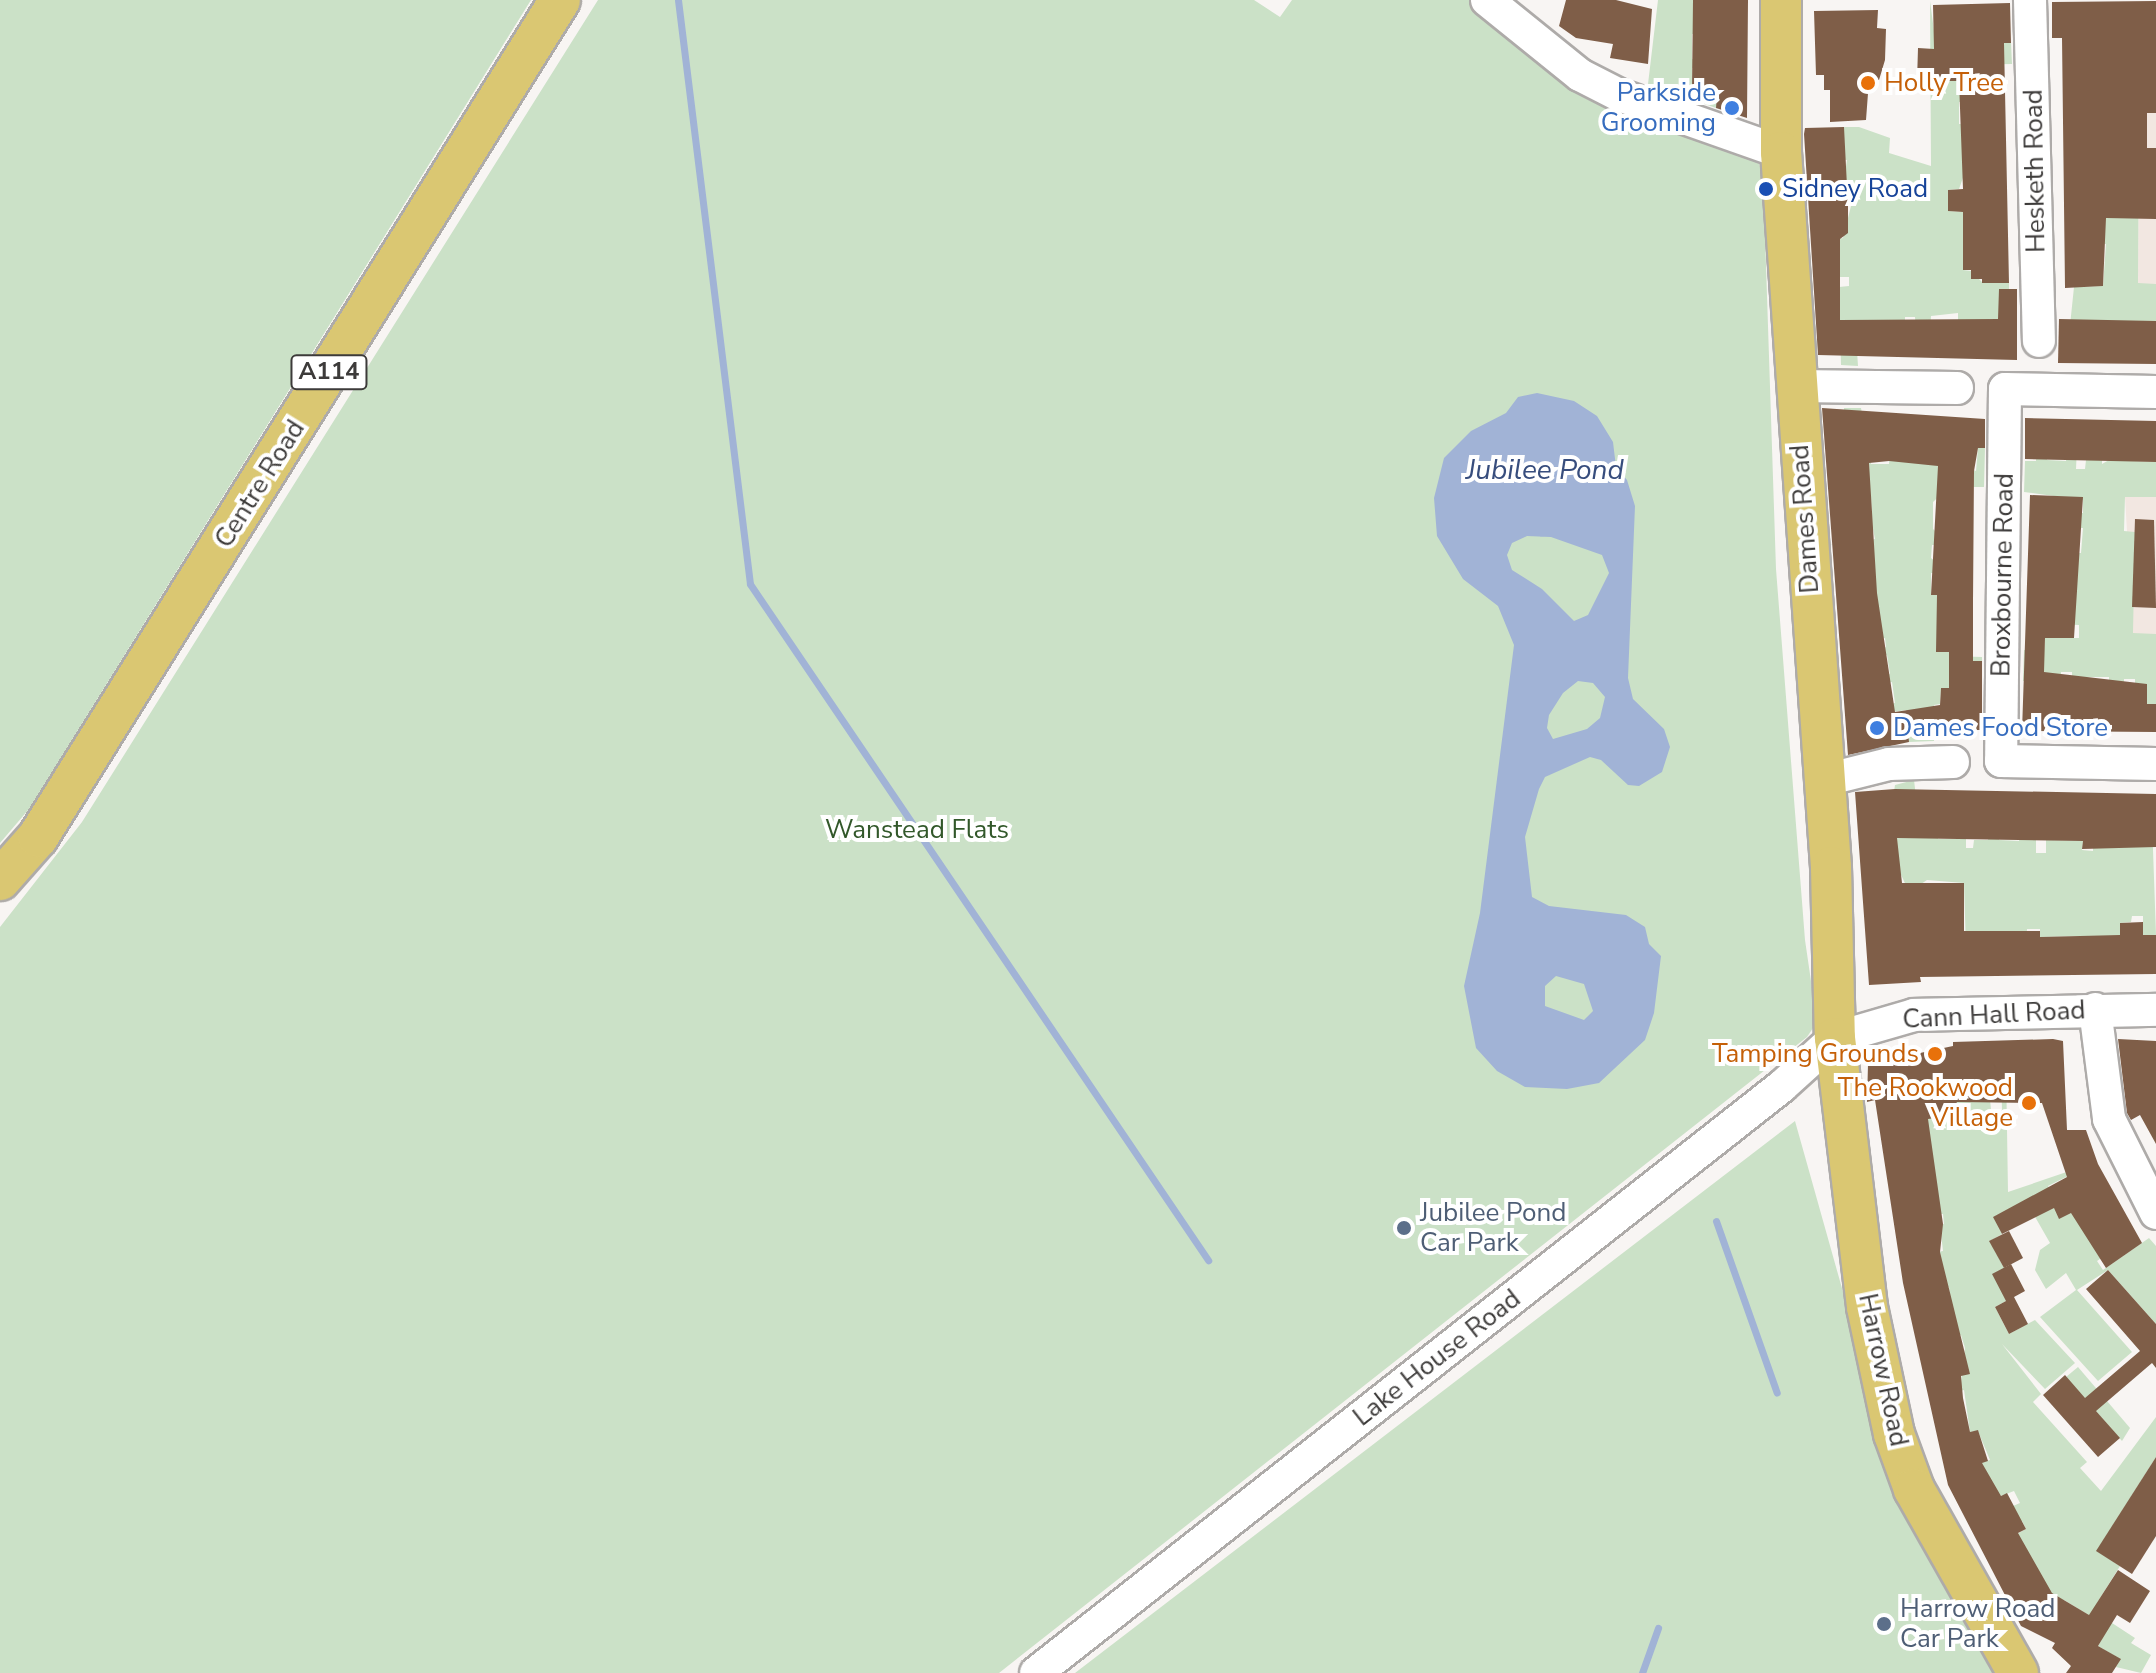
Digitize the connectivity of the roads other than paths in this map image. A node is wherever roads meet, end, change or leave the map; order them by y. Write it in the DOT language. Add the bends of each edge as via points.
graph roads {
  1 [pos="560,0"];
  2 [pos="1487,0"];
  3 [pos="1781,0"];
  4 [pos="2030,0"];
  5 [pos="1781,152"];
  6 [pos="2039,341"];
  7 [pos="1796,386"];
  8 [pos="1957,388"];
  9 [pos="2156,392"];
  10 [pos="1953,762"];
  11 [pos="2156,764"];
  12 [pos="1825,780"];
  13 [pos="0,880"];
  14 [pos="2095,1009"];
  15 [pos="2156,1010"];
  16 [pos="1835,1038"];
  17 [pos="2156,1213"];
  18 [pos="1036,1673"];
  19 [pos="2018,1673"];
  1 -- 13 [label="main road, Centre Road / A114" via="51,816"];
  2 -- 5 [label="street" via="1593,81"];
  3 -- 5 [label="main road, Dames Road"];
  4 -- 6 [label="street, Hesketh Road"];
  5 -- 7 [label="main road, Dames Road"];
  7 -- 8 [label="street"];
  7 -- 12 [label="main road, Dames Road"];
  9 -- 11 [label="street, Broxbourne Road" via="2005,389 2001,761"];
  10 -- 12 [label="street" via="1889,764"];
  12 -- 16 [label="main road, Dames Road"];
  14 -- 15 [label="street, Cann Hall Road"];
  14 -- 16 [label="street, Cann Hall Road" via="1914,1015"];
  14 -- 17 [label="street" via="2109,1119"];
  16 -- 18 [label="street, Lake House Road" via="1781,1087"];
  16 -- 19 [label="main road, Harrow Road" via="1867,1307 1894,1434 1937,1535"];
}
